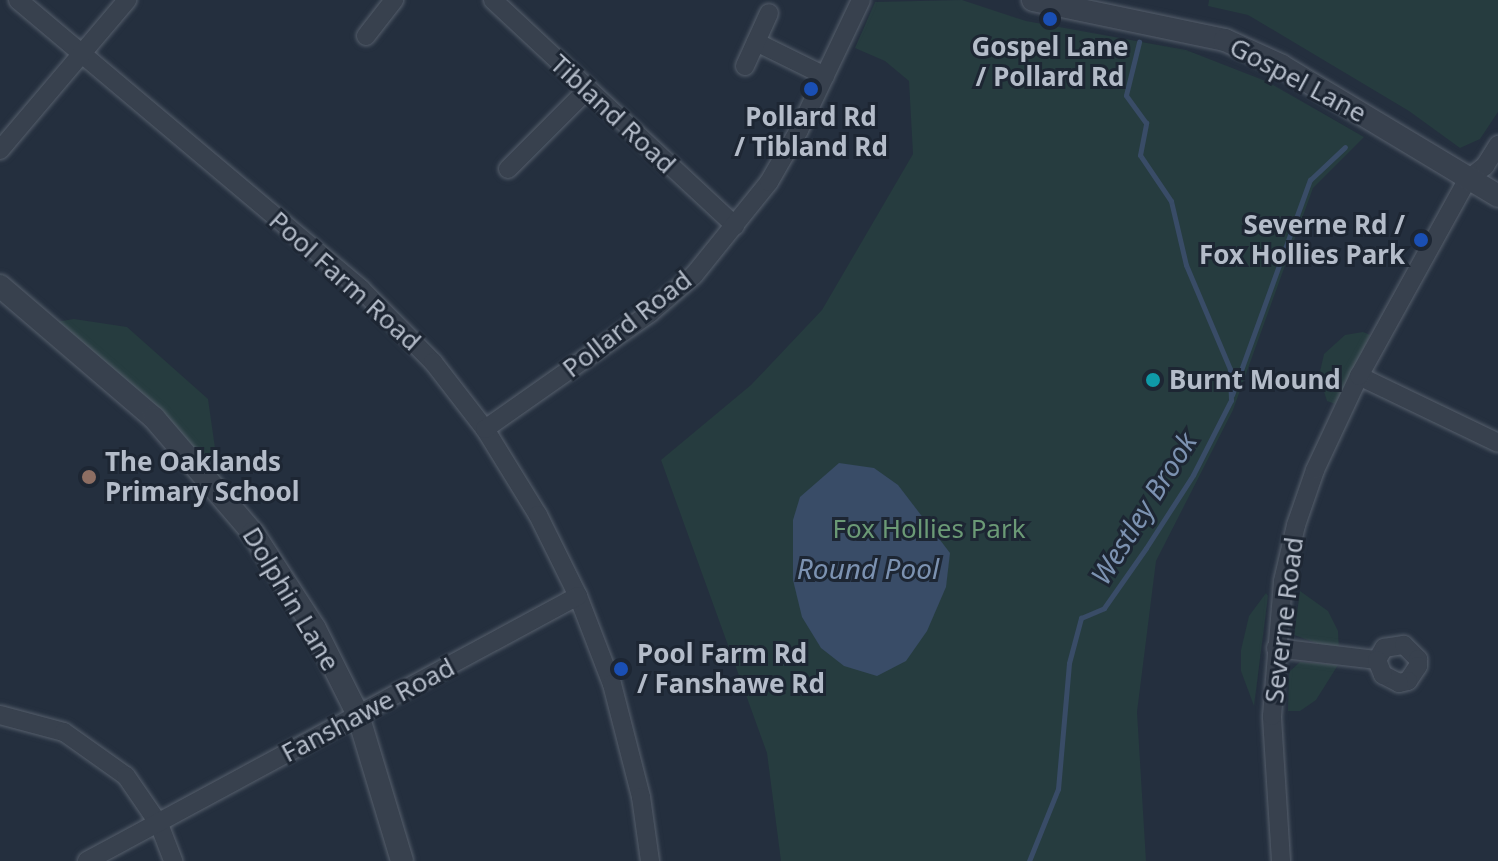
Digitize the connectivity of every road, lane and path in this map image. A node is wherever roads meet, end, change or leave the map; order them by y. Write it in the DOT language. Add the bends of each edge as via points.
graph roads {
  1 [pos="18,0"];
  2 [pos="127,0"];
  3 [pos="394,0"];
  4 [pos="493,0"];
  5 [pos="861,0"];
  6 [pos="1033,0"];
  7 [pos="769,13"];
  8 [pos="366,36"];
  9 [pos="756,42"];
  10 [pos="84,53"];
  11 [pos="745,66"];
  12 [pos="825,76"];
  13 [pos="585,92"];
  14 [pos="1498,145"];
  15 [pos="0,150"];
  16 [pos="508,169"];
  17 [pos="1467,180"];
  18 [pos="1498,196"];
  19 [pos="735,226"];
  20 [pos="0,286"];
  21 [pos="1359,376"];
  22 [pos="485,429"];
  23 [pos="1498,443"];
  24 [pos="578,596"];
  25 [pos="1276,648"];
  26 [pos="1377,660"];
  27 [pos="0,715"];
  28 [pos="358,715"];
  29 [pos="159,824"];
  30 [pos="87,861"];
  31 [pos="173,861"];
  32 [pos="402,861"];
  33 [pos="650,861"];
  34 [pos="1281,861"];
  1 -- 10 [label="street, Pool Farm Road"];
  2 -- 10 [label="street"];
  3 -- 8 [label="street"];
  4 -- 13 [label="street, Tibland Road"];
  5 -- 12 [label="street, Pollard Road"];
  6 -- 17 [label="street, Gospel Lane" via="1225,40 1307,80"];
  7 -- 9 [label="street"];
  9 -- 11 [label="street"];
  9 -- 12 [label="street"];
  10 -- 15 [label="street"];
  10 -- 22 [label="street, Pool Farm Road" via="361,289 433,362"];
  12 -- 19 [label="street, Pollard Road" via="769,182"];
  13 -- 16 [label="street"];
  13 -- 19 [label="street, Tibland Road"];
  14 -- 17 [label="street, Severne Road" via="1485,166"];
  17 -- 18 [label="street, Gospel Lane"];
  17 -- 21 [label="street, Severne Road"];
  19 -- 22 [label="street, Pollard Road" via="694,275 650,313"];
  20 -- 28 [label="street, Dolphin Lane" via="154,418 221,490 284,579"];
  21 -- 23 [label="street"];
  21 -- 25 [label="street, Severne Road" via="1296,525"];
  22 -- 24 [label="street, Pool Farm Road" via="538,515"];
  24 -- 28 [label="street, Fanshawe Road"];
  24 -- 33 [label="street, Pool Farm Road" via="612,684 641,797"];
  25 -- 26 [label="street"];
  25 -- 34 [label="street, Severne Road" via="1273,763"];
  27 -- 29 [label="street" via="64,732 92,748 126,776"];
  28 -- 29 [label="street, Fanshawe Road"];
  28 -- 32 [label="street, Dolphin Lane"];
  29 -- 30 [label="street, Fanshawe Road"];
  29 -- 31 [label="street"];
}
